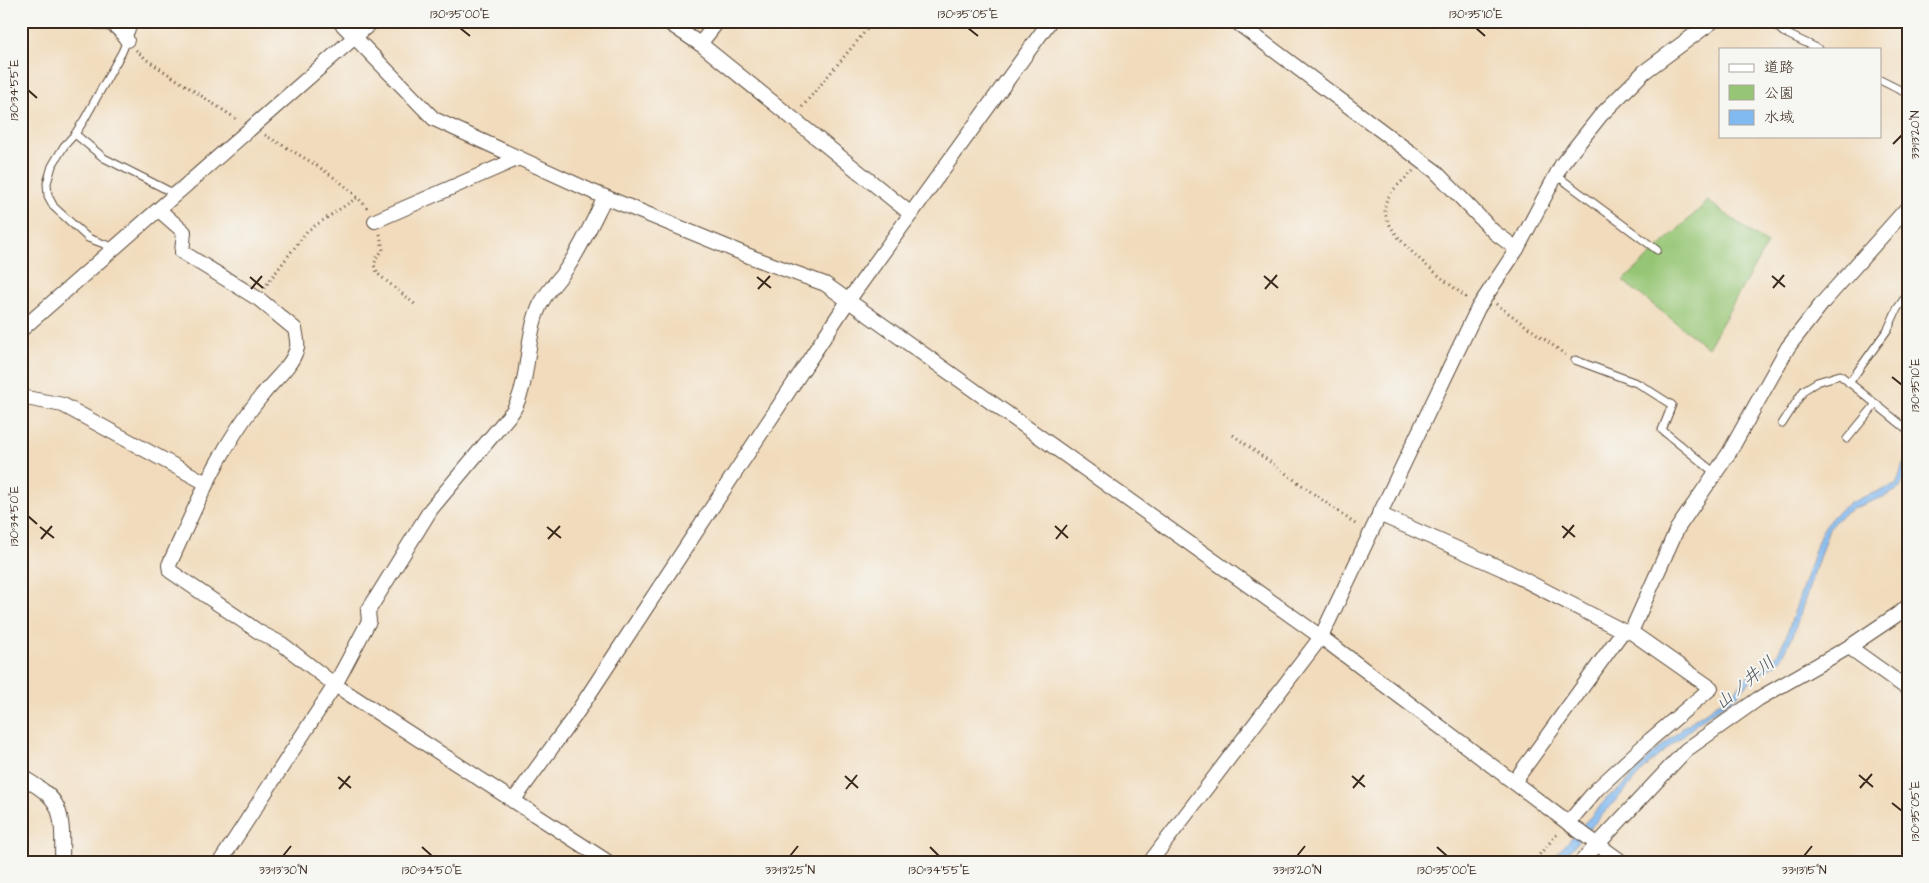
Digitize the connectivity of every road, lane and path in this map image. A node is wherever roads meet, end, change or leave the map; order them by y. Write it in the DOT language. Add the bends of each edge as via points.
graph roads {
  1 [pos="94,21"];
  2 [pos="135,21"];
  3 [pos="339,21"];
  4 [pos="374,21"];
  5 [pos="666,21"];
  6 [pos="718,21"];
  7 [pos="874,21"];
  8 [pos="1050,21"];
  9 [pos="1235,21"];
  10 [pos="1712,21"];
  11 [pos="1771,21"];
  12 [pos="354,38"];
  13 [pos="127,40"];
  14 [pos="700,44"];
  15 [pos="1818,48"];
  16 [pos="1882,81"];
  17 [pos="1908,94"];
  18 [pos="793,119"];
  19 [pos="253,128"];
  20 [pos="75,134"];
  21 [pos="519,158"];
  22 [pos="1422,162"];
  23 [pos="1556,175"];
  24 [pos="177,194"];
  25 [pos="358,197"];
  26 [pos="605,197"];
  27 [pos="1908,207"];
  28 [pos="159,210"];
  29 [pos="911,214"];
  30 [pos="375,221"];
  31 [pos="115,248"];
  32 [pos="1517,249"];
  33 [pos="1657,250"];
  34 [pos="1908,293"];
  35 [pos="260,300"];
  36 [pos="848,301"];
  37 [pos="1482,302"];
  38 [pos="417,306"];
  39 [pos="21,330"];
  40 [pos="1575,360"];
  41 [pos="1849,383"];
  42 [pos="21,397"];
  43 [pos="1876,404"];
  44 [pos="1782,424"];
  45 [pos="1908,430"];
  46 [pos="1233,435"];
  47 [pos="1847,439"];
  48 [pos="1715,473"];
  49 [pos="206,483"];
  50 [pos="1378,514"];
  51 [pos="1369,534"];
  52 [pos="1908,606"];
  53 [pos="1627,632"];
  54 [pos="1321,637"];
  55 [pos="1849,647"];
  56 [pos="336,684"];
  57 [pos="1908,689"];
  58 [pos="21,776"];
  59 [pos="1514,782"];
  60 [pos="513,801"];
  61 [pos="1568,823"];
  62 [pos="1598,844"];
  63 [pos="591,857"];
  64 [pos="62,862"];
  65 [pos="220,862"];
  66 [pos="608,862"];
  67 [pos="1150,862"];
  68 [pos="1533,862"];
  69 [pos="1581,862"];
  70 [pos="1622,862"];
  1 -- 13 [label="street" via="110,22"];
  2 -- 13 [label="lane"];
  3 -- 12 [label="street"];
  4 -- 12 [label="street"];
  5 -- 14 [label="street"];
  6 -- 14 [label="street"];
  7 -- 18 [label="path"];
  8 -- 29 [label="street"];
  9 -- 22 [label="street"];
  10 -- 23 [label="street" via="1638,78 1601,115"];
  11 -- 15 [label="lane" via="1783,32"];
  12 -- 19 [label="street"];
  12 -- 21 [label="street" via="434,120"];
  13 -- 19 [label="path" via="147,60"];
  13 -- 20 [label="lane"];
  14 -- 18 [label="street"];
  16 -- 17 [label="lane"];
  18 -- 29 [label="street"];
  19 -- 24 [label="street"];
  19 -- 25 [label="path" via="308,161"];
  20 -- 24 [label="lane" via="104,158"];
  20 -- 31 [label="lane" via="52,166 47,183 48,196 54,207 88,238"];
  21 -- 26 [label="street"];
  21 -- 30 [label="street"];
  22 -- 32 [label="street" via="1435,171 1494,232"];
  22 -- 37 [label="path" via="1391,195 1385,207 1389,225 1400,241"];
  23 -- 32 [label="street"];
  23 -- 33 [label="lane"];
  24 -- 28 [label="street"];
  25 -- 30 [label="path"];
  25 -- 35 [label="path" via="306,232 263,289"];
  26 -- 36 [label="street" via="825,284"];
  26 -- 56 [label="street" via="566,268 543,296 535,317 521,398 431,509 368,612 369,621"];
  27 -- 48 [label="street" via="1824,300 1788,347"];
  28 -- 31 [label="street"];
  28 -- 35 [label="street" via="184,232 182,252"];
  29 -- 36 [label="street"];
  30 -- 38 [label="path" via="383,250 374,265 378,274"];
  31 -- 39 [label="street"];
  32 -- 37 [label="street"];
  34 -- 41 [label="lane" via="1888,329"];
  35 -- 49 [label="street" via="295,329 297,348 287,366 229,440"];
  36 -- 54 [label="street"];
  36 -- 60 [label="street" via="574,717"];
  37 -- 40 [label="path"];
  37 -- 50 [label="street"];
  40 -- 48 [label="lane" via="1639,384 1672,405 1662,430"];
  41 -- 43 [label="lane"];
  41 -- 44 [label="lane" via="1840,375 1810,386"];
  42 -- 49 [label="street" via="63,404"];
  43 -- 45 [label="lane"];
  43 -- 47 [label="lane"];
  46 -- 51 [label="path"];
  48 -- 53 [label="street" via="1677,529"];
  49 -- 56 [label="street" via="169,564 170,571 259,632 282,644"];
  50 -- 51 [label="street"];
  50 -- 53 [label="street" via="1505,570"];
  51 -- 54 [label="street"];
  52 -- 55 [label="street"];
  53 -- 59 [label="street"];
  53 -- 61 [label="street" via="1711,688 1597,789"];
  54 -- 59 [label="street"];
  54 -- 67 [label="street"];
  55 -- 57 [label="street"];
  55 -- 62 [label="street" via="1758,699 1686,750"];
  56 -- 60 [label="street"];
  56 -- 65 [label="street"];
  58 -- 64 [label="street" via="57,806"];
  59 -- 61 [label="street"];
  60 -- 63 [label="street"];
  61 -- 62 [label="street"];
  61 -- 68 [label="path"];
  62 -- 69 [label="street"];
  62 -- 70 [label="street"];
  63 -- 66 [label="street"];
}
